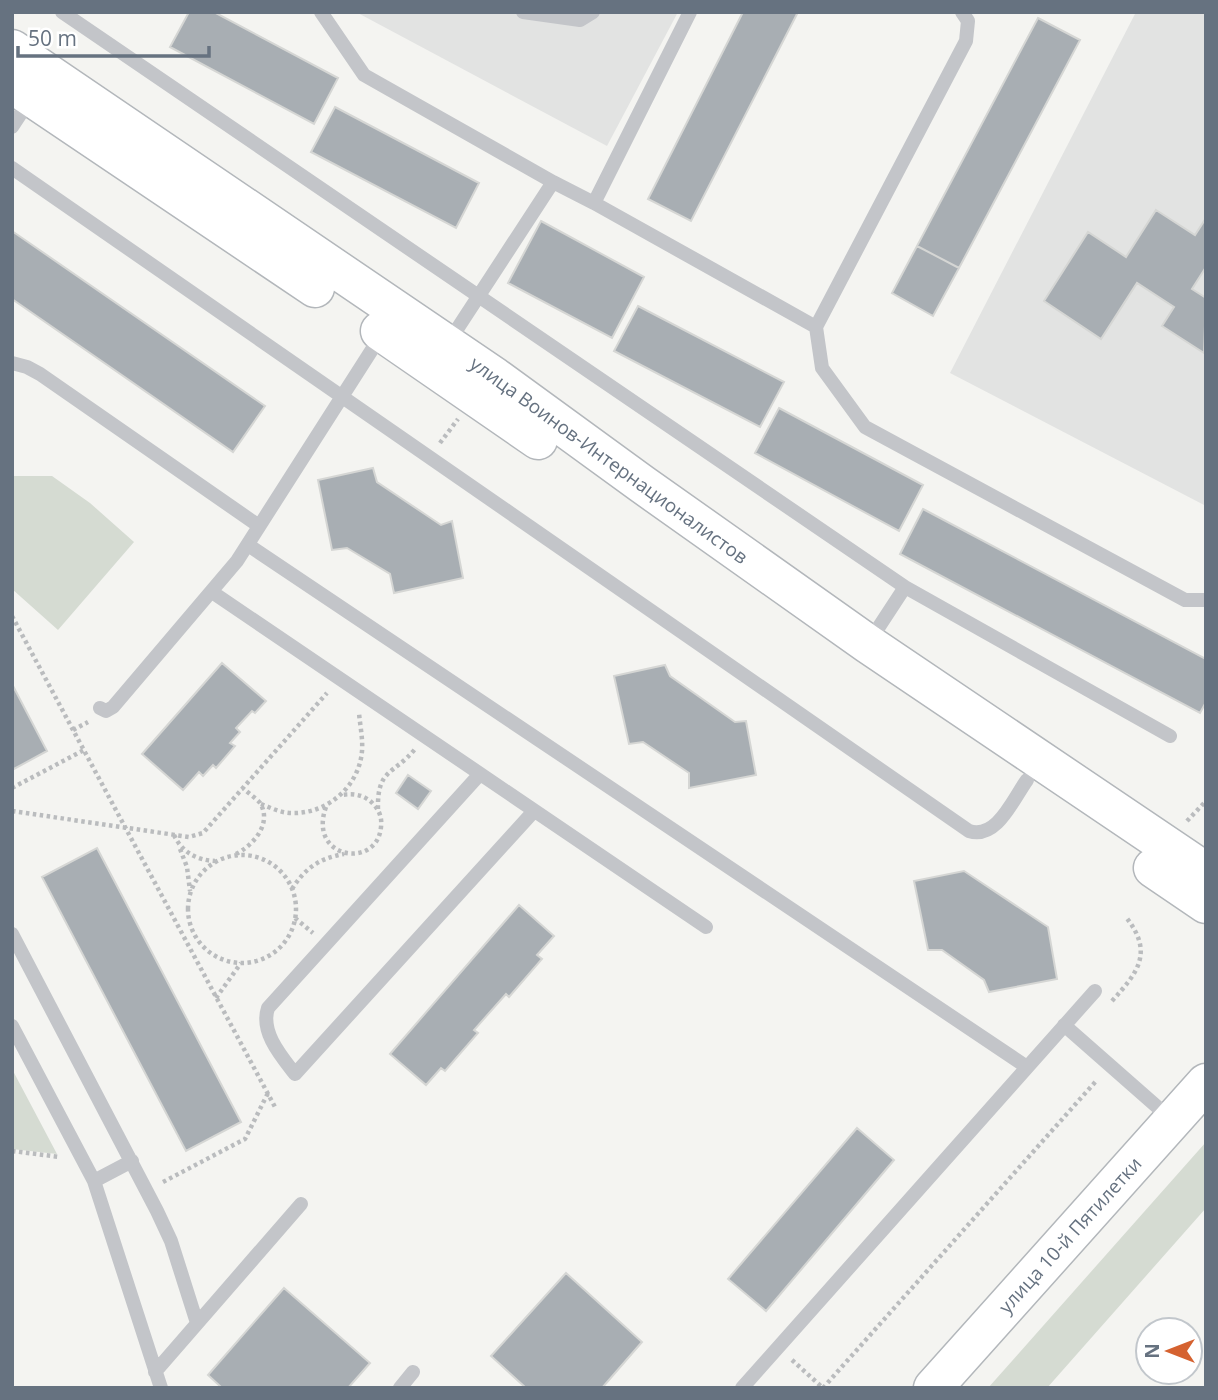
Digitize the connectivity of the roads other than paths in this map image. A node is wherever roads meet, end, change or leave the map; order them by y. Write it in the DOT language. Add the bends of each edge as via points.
graph roads {
  1 [pos="62,12"];
  2 [pos="321,12"];
  3 [pos="523,12"];
  4 [pos="593,12"];
  5 [pos="690,12"];
  6 [pos="962,12"];
  7 [pos="12,49"];
  8 [pos="26,95"];
  9 [pos="12,169"];
  10 [pos="553,182"];
  11 [pos="594,203"];
  12 [pos="479,296"];
  13 [pos="390,322"];
  14 [pos="816,327"];
  15 [pos="439,356"];
  16 [pos="12,363"];
  17 [pos="342,397"];
  18 [pos="259,526"];
  19 [pos="248,545"];
  20 [pos="905,587"];
  21 [pos="212,592"];
  22 [pos="1206,600"];
  23 [pos="868,644"];
  24 [pos="100,708"];
  25 [pos="1170,736"];
  26 [pos="480,774"];
  27 [pos="1027,780"];
  28 [pos="534,811"];
  29 [pos="1206,872"];
  30 [pos="1206,904"];
  31 [pos="706,927"];
  32 [pos="12,933"];
  33 [pos="1095,991"];
  34 [pos="1065,1025"];
  35 [pos="12,1026"];
  36 [pos="1027,1067"];
  37 [pos="1206,1083"];
  38 [pos="1172,1121"];
  39 [pos="132,1161"];
  40 [pos="94,1181"];
  41 [pos="301,1204"];
  42 [pos="197,1323"];
  43 [pos="155,1372"];
  44 [pos="413,1373"];
  45 [pos="161,1388"];
  46 [pos="400,1388"];
  47 [pos="742,1388"];
  48 [pos="933,1388"];
  1 -- 12 [label="lane"];
  2 -- 10 [label="lane" via="363,75"];
  3 -- 4 [label="lane" via="580,20"];
  5 -- 11 [label="lane"];
  6 -- 14 [label="lane" via="968,21 966,41"];
  7 -- 8 [label="main road, улица Воинов-Интернационалистов"];
  8 -- 13 [label="main road, улица Воинов-Интернационалистов"];
  9 -- 17 [label="lane"];
  10 -- 11 [label="lane"];
  10 -- 12 [label="lane"];
  11 -- 14 [label="lane"];
  12 -- 15 [label="lane"];
  12 -- 20 [label="lane"];
  13 -- 15 [label="main road, улица Воинов-Интернационалистов"];
  13 -- 17 [label="lane"];
  14 -- 22 [label="lane" via="822,368 865,427 1185,600"];
  15 -- 23 [label="main road, улица Воинов-Интернационалистов"];
  15 -- 27 [label="main road, улица Воинов-Интернационалистов"];
  16 -- 18 [label="lane" via="40,374"];
  17 -- 18 [label="lane"];
  17 -- 27 [label="lane" via="969,831 981,833 996,825"];
  18 -- 19 [label="lane"];
  19 -- 21 [label="lane"];
  19 -- 36 [label="lane"];
  20 -- 23 [label="lane"];
  20 -- 25 [label="lane"];
  21 -- 24 [label="lane" via="113,707"];
  21 -- 26 [label="lane"];
  23 -- 29 [label="main road, улица Воинов-Интернационалистов"];
  26 -- 28 [label="lane"];
  26 -- 28 [label="lane" via="268,1008 267,1031 295,1074"];
  27 -- 30 [label="main road, улица Воинов-Интернационалистов"];
  28 -- 31 [label="lane"];
  32 -- 39 [label="lane"];
  33 -- 34 [label="lane"];
  34 -- 36 [label="lane"];
  34 -- 38 [label="lane"];
  35 -- 40 [label="lane"];
  36 -- 47 [label="lane"];
  37 -- 38 [label="main road, улица 10-й Пятилетки"];
  38 -- 48 [label="main road, улица 10-й Пятилетки"];
  39 -- 40 [label="lane"];
  39 -- 42 [label="lane" via="171,1241"];
  40 -- 43 [label="lane"];
  41 -- 42 [label="lane"];
  42 -- 43 [label="lane"];
  43 -- 45 [label="lane"];
  44 -- 46 [label="lane"];
}
